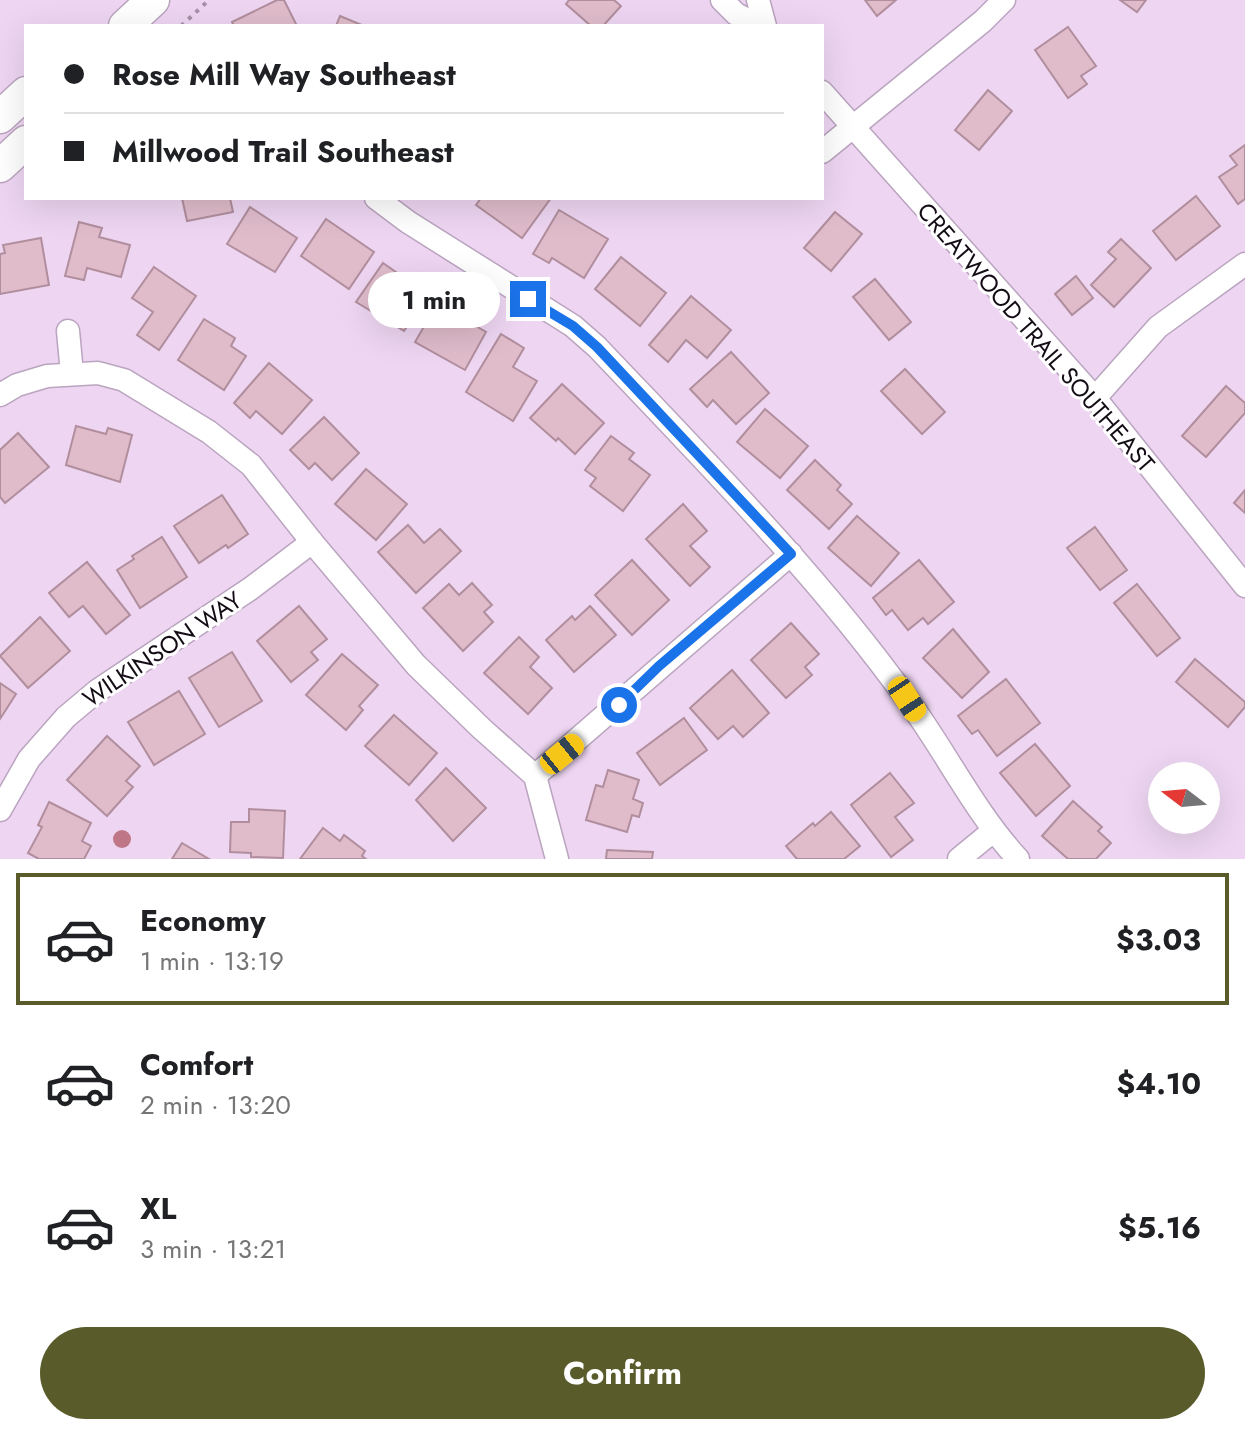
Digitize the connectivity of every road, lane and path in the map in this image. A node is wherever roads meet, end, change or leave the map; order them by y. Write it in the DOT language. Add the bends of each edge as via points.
graph roads {
  1 [pos="153,0"];
  2 [pos="209,0"];
  3 [pos="722,0"];
  4 [pos="758,0"];
  5 [pos="1004,0"];
  6 [pos="127,24"];
  7 [pos="183,24"];
  8 [pos="758,24"];
  9 [pos="762,24"];
  10 [pos="824,94"];
  11 [pos="24,95"];
  12 [pos="0,117"];
  13 [pos="854,127"];
  14 [pos="24,144"];
  15 [pos="824,150"];
  16 [pos="0,166"];
  17 [pos="379,200"];
  18 [pos="1245,264"];
  19 [pos="68,331"];
  20 [pos="72,374"];
  21 [pos="0,395"];
  22 [pos="1095,398"];
  23 [pos="312,542"];
  24 [pos="791,554"];
  25 [pos="1245,586"];
  26 [pos="535,776"];
  27 [pos="0,810"];
  28 [pos="993,831"];
  29 [pos="557,859"];
  30 [pos="959,859"];
  31 [pos="1018,859"];
  1 -- 6 [label="main road"];
  2 -- 7 [label="path"];
  3 -- 8 [label="street"];
  4 -- 9 [label="street"];
  5 -- 13 [label="street"];
  10 -- 13 [label="street, CREATWOOD TRAIL SOUTHEAST"];
  11 -- 12 [label="main road"];
  13 -- 15 [label="street"];
  13 -- 22 [label="street, CREATWOOD TRAIL SOUTHEAST"];
  14 -- 16 [label="main road"];
  17 -- 24 [label="street" via="573,326"];
  18 -- 22 [label="street" via="1158,327"];
  19 -- 20 [label="street"];
  20 -- 21 [label="street" via="47,376"];
  20 -- 23 [label="street" via="124,380 209,432 251,465"];
  22 -- 25 [label="street, CREATWOOD TRAIL SOUTHEAST"];
  23 -- 26 [label="street" via="416,665"];
  23 -- 27 [label="street, WILKINSON WAY" via="66,717 29,759"];
  24 -- 26 [label="street"];
  24 -- 28 [label="street" via="907,699"];
  26 -- 29 [label="street"];
  28 -- 30 [label="street"];
  28 -- 31 [label="street"];
}
